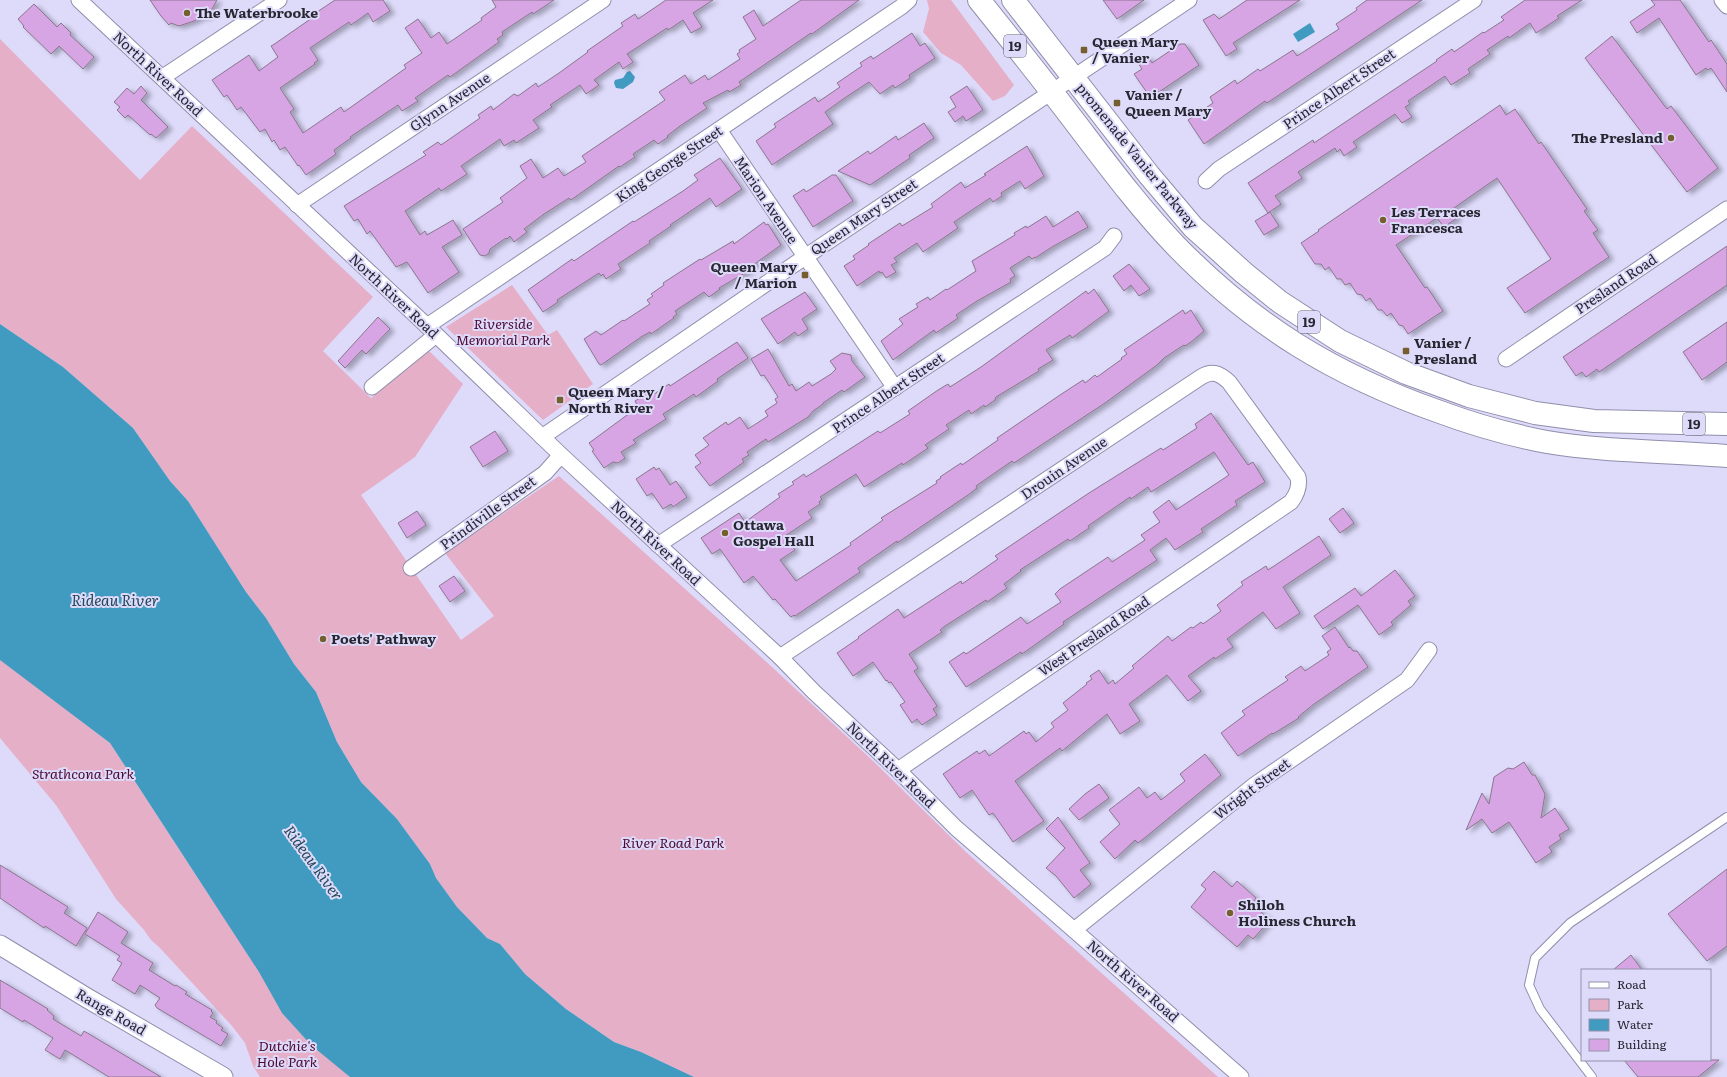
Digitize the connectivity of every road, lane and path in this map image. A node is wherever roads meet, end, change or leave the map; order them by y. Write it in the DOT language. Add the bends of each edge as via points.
graph roads {
  1 [pos="79,0"];
  2 [pos="279,0"];
  3 [pos="603,0"];
  4 [pos="909,0"];
  5 [pos="979,0"];
  6 [pos="1013,0"];
  7 [pos="1189,0"];
  8 [pos="1474,0"];
  9 [pos="1722,0"];
  10 [pos="1455,5"];
  11 [pos="1727,6"];
  12 [pos="162,77"];
  13 [pos="1074,77"];
  14 [pos="1051,91"];
  15 [pos="719,130"];
  16 [pos="1206,181"];
  17 [pos="296,205"];
  18 [pos="1727,209"];
  19 [pos="1114,236"];
  20 [pos="805,257"];
  21 [pos="432,330"];
  22 [pos="1506,359"];
  23 [pos="372,387"];
  24 [pos="895,388"];
  25 [pos="1465,408"];
  26 [pos="1727,424"];
  27 [pos="542,437"];
  28 [pos="561,455"];
  29 [pos="1727,456"];
  30 [pos="1290,502"];
  31 [pos="658,545"];
  32 [pos="411,568"];
  33 [pos="1429,650"];
  34 [pos="780,657"];
  35 [pos="898,770"];
  36 [pos="1727,817"];
  37 [pos="1074,930"];
  38 [pos="0,945"];
  39 [pos="223,1077"];
  40 [pos="1241,1077"];
  41 [pos="1592,1077"];
  1 -- 12 [label="street, North River Road"];
  2 -- 12 [label="street"];
  3 -- 17 [label="street, Glynn Avenue"];
  4 -- 15 [label="street, King George Street"];
  5 -- 14 [label="main road, 19"];
  6 -- 13 [label="main road, promenade Vanier Parkway / 19"];
  7 -- 13 [label="street, Queen Mary Street"];
  8 -- 10 [label="street, Prince Albert Street"];
  9 -- 11 [label="street"];
  10 -- 16 [label="street, Prince Albert Street" via="1219,169"];
  12 -- 17 [label="street, North River Road"];
  13 -- 14 [label="street, Queen Mary Street"];
  13 -- 25 [label="main road, promenade Vanier Parkway / 19" via="1175,208 1244,273 1280,302 1340,341 1399,370"];
  14 -- 20 [label="street, Queen Mary Street"];
  14 -- 25 [label="main road, promenade Vanier Parkway / 19" via="1106,165 1174,244 1252,315 1296,345 1350,376 1398,398"];
  15 -- 20 [label="street, Marion Avenue"];
  15 -- 21 [label="street, King George Street"];
  17 -- 21 [label="street, North River Road"];
  18 -- 22 [label="street, Presland Road"];
  19 -- 24 [label="street, Prince Albert Street" via="1105,248"];
  20 -- 24 [label="street, Marion Avenue"];
  20 -- 27 [label="street, Queen Mary Street"];
  21 -- 23 [label="street, King George Street"];
  21 -- 27 [label="street, North River Road"];
  24 -- 31 [label="street, Prince Albert Street"];
  25 -- 26 [label="main road, promenade Vanier Parkway / 19" via="1535,413 1594,421"];
  25 -- 29 [label="main road, promenade Vanier Parkway / 19" via="1484,427 1548,442"];
  27 -- 28 [label="street, North River Road"];
  28 -- 31 [label="street, North River Road"];
  28 -- 32 [label="street, Prindiville Street" via="545,473"];
  30 -- 34 [label="street, Drouin Avenue" via="1299,486 1298,477 1292,467 1229,382 1216,373 1206,373"];
  30 -- 35 [label="street, West Presland Road"];
  31 -- 34 [label="street, North River Road"];
  33 -- 37 [label="street, Wright Street" via="1407,680 1253,786"];
  34 -- 35 [label="street, North River Road"];
  35 -- 37 [label="street, North River Road" via="956,828"];
  36 -- 41 [label="lane" via="1570,923 1535,958 1529,984 1540,1009"];
  37 -- 40 [label="street, North River Road"];
  38 -- 39 [label="street, Range Road"];
}
